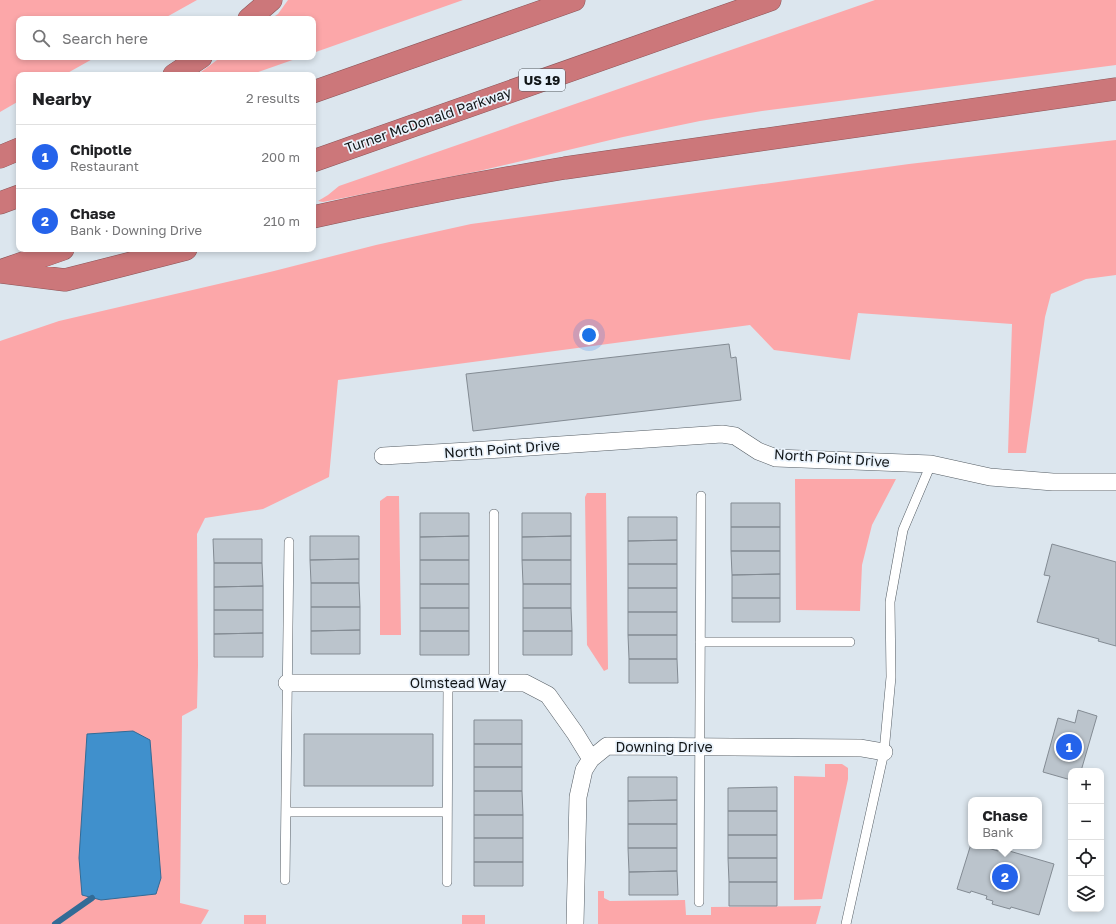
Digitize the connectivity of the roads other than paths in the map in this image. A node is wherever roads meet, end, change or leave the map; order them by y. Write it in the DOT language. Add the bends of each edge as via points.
graph roads {
  1 [pos="271,0"];
  2 [pos="574,0"];
  3 [pos="770,0"];
  4 [pos="252,16"];
  5 [pos="196,60"];
  6 [pos="178,72"];
  7 [pos="1116,89"];
  8 [pos="316,91"];
  9 [pos="16,150"];
  10 [pos="0,157"];
  11 [pos="316,160"];
  12 [pos="16,197"];
  13 [pos="0,203"];
  14 [pos="316,217"];
  15 [pos="54,252"];
  16 [pos="174,252"];
  17 [pos="0,271"];
  18 [pos="384,456"];
  19 [pos="931,464"];
  20 [pos="1116,482"];
  21 [pos="700,496"];
  22 [pos="494,514"];
  23 [pos="289,542"];
  24 [pos="700,642"];
  25 [pos="850,642"];
  26 [pos="287,683"];
  27 [pos="448,683"];
  28 [pos="494,683"];
  29 [pos="700,747"];
  30 [pos="884,752"];
  31 [pos="591,759"];
  32 [pos="286,812"];
  33 [pos="447,812"];
  34 [pos="285,880"];
  35 [pos="447,882"];
  36 [pos="699,902"];
  37 [pos="575,924"];
  38 [pos="846,924"];
  1 -- 4 [label="highway"];
  2 -- 8 [label="highway"];
  3 -- 11 [label="highway, Turner McDonald Parkway / US 19"];
  5 -- 6 [label="highway"];
  7 -- 14 [label="highway" via="565,168 420,194"];
  9 -- 10 [label="highway"];
  12 -- 13 [label="highway"];
  15 -- 17 [label="highway"];
  16 -- 17 [label="highway" via="65,280"];
  18 -- 19 [label="street, North Point Drive" via="722,434 735,436 758,451 776,458"];
  19 -- 20 [label="street, North Point Drive" via="990,476 1053,482"];
  19 -- 30 [label="lane" via="903,530 890,602 891,677"];
  21 -- 24 [label="lane"];
  22 -- 28 [label="lane"];
  23 -- 26 [label="lane"];
  24 -- 25 [label="lane"];
  24 -- 29 [label="lane"];
  26 -- 27 [label="street, Olmstead Way"];
  26 -- 32 [label="lane"];
  27 -- 28 [label="street, Olmstead Way"];
  27 -- 33 [label="lane"];
  28 -- 31 [label="street, Olmstead Way" via="524,683 548,696"];
  29 -- 30 [label="street, Downing Drive" via="861,748"];
  29 -- 31 [label="street, Downing Drive" via="607,746"];
  29 -- 36 [label="lane"];
  30 -- 38 [label="lane"];
  31 -- 37 [label="street, Downing Drive" via="584,770 578,796"];
  32 -- 33 [label="lane"];
  32 -- 34 [label="lane"];
  33 -- 35 [label="lane"];
}
